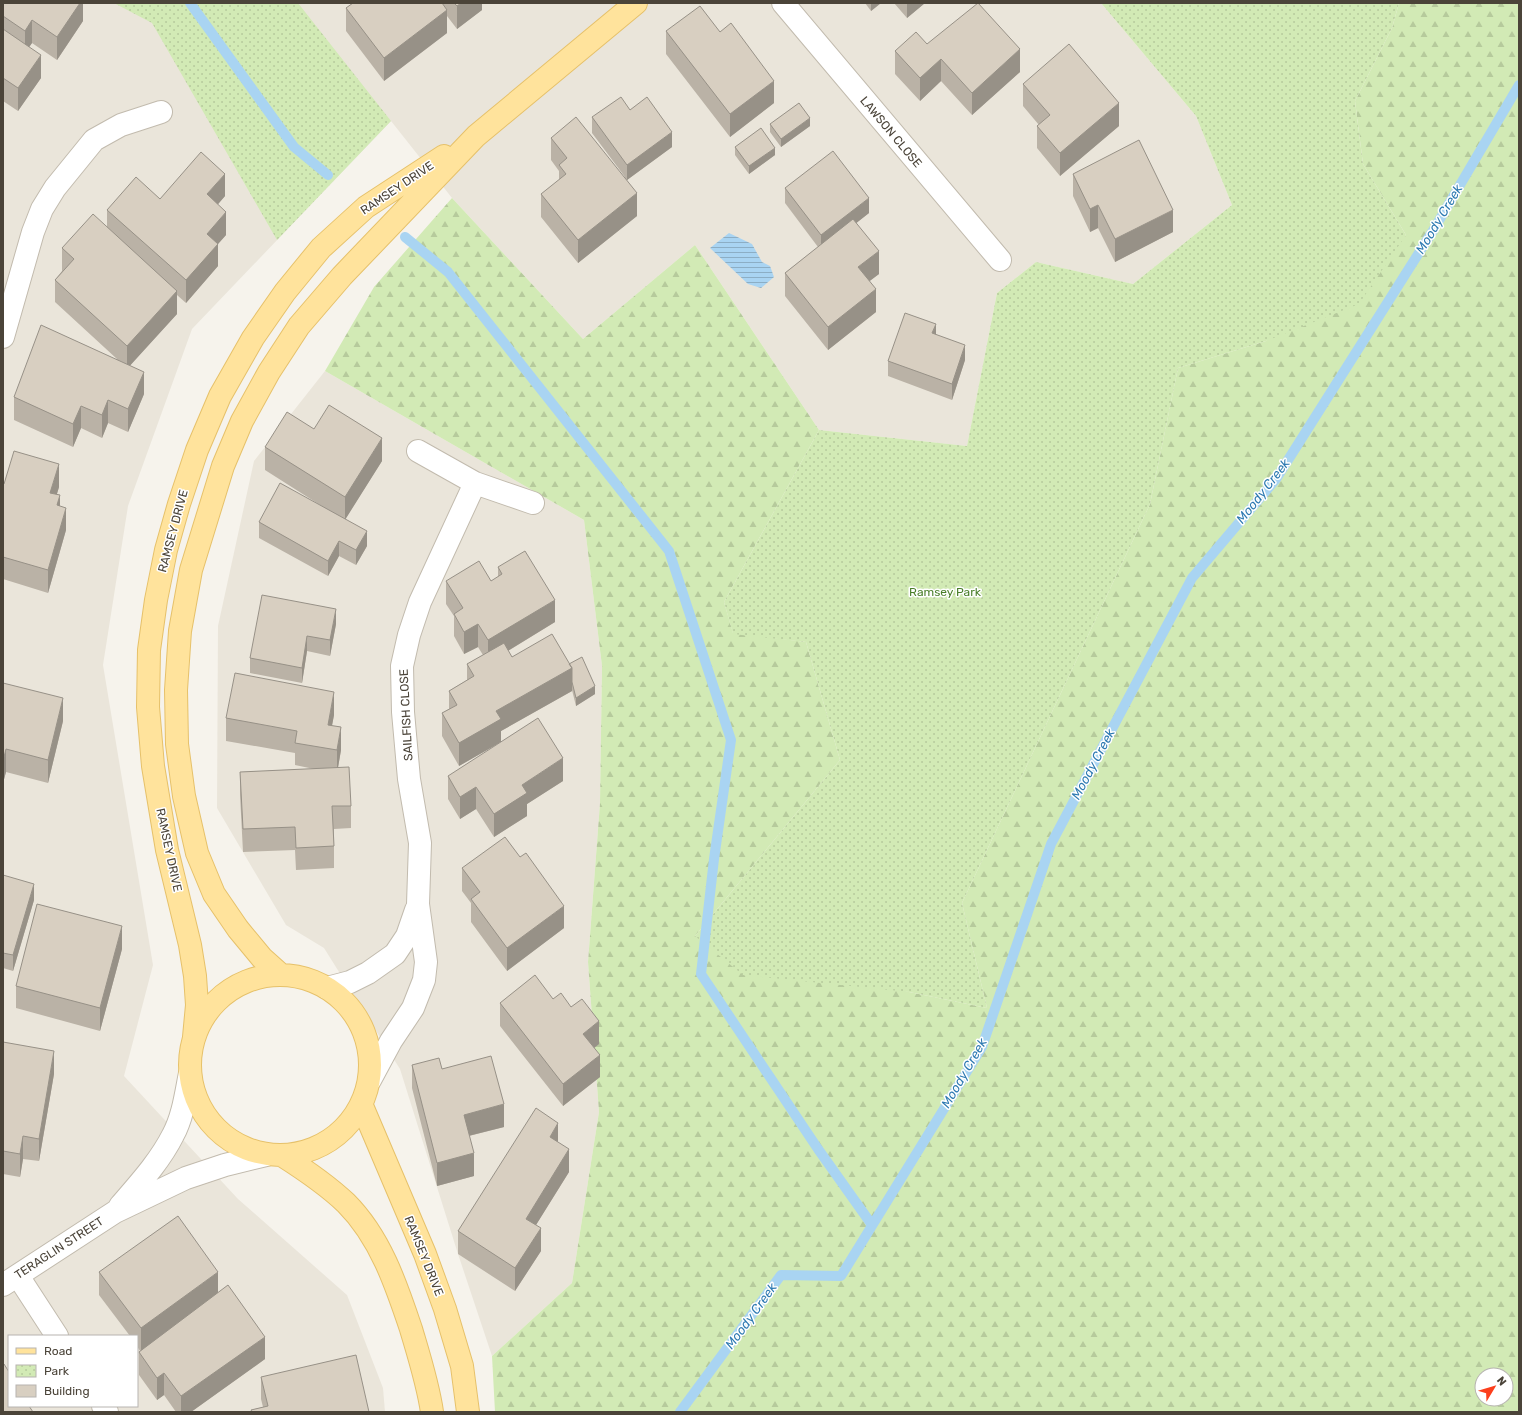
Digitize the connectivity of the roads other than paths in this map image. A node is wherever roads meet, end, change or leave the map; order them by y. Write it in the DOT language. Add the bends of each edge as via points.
graph roads {
  1 [pos="636,3"];
  2 [pos="783,3"];
  3 [pos="161,112"];
  4 [pos="476,136"];
  5 [pos="1000,260"];
  6 [pos="3,337"];
  7 [pos="418,452"];
  8 [pos="475,483"];
  9 [pos="533,503"];
  10 [pos="418,904"];
  11 [pos="281,975"];
  12 [pos="327,988"];
  13 [pos="194,1037"];
  14 [pos="190,1073"];
  15 [pos="370,1080"];
  16 [pos="362,1106"];
  17 [pos="274,1155"];
  18 [pos="116,1212"];
  19 [pos="11,1280"];
  20 [pos="56,1335"];
  21 [pos="432,1412"];
  22 [pos="468,1412"];
  1 -- 4 [label="main road, RAMSEY DRIVE"];
  2 -- 5 [label="street, LAWSON CLOSE"];
  3 -- 6 [label="street" via="121,125 94,140 55,188 42,209"];
  4 -- 11 [label="main road, RAMSEY DRIVE" via="342,276 299,326 269,372 242,422 223,466 191,570 180,631 176,690 177,744 184,796 197,854 214,894 238,930"];
  4 -- 13 [label="main road, RAMSEY DRIVE" via="366,207 321,248 285,292 220,396 197,450 179,504 156,600 150,650 148,707 153,766 167,850 195,976 197,1005"];
  7 -- 8 [label="street"];
  8 -- 9 [label="street"];
  8 -- 10 [label="street, SAILFISH CLOSE" via="420,602 402,666 409,779 420,843"];
  10 -- 12 [label="street, SAILFISH CLOSE" via="407,936 395,954 350,982"];
  10 -- 15 [label="street, SAILFISH CLOSE" via="426,962 424,980 413,1008"];
  11 -- 12 [label="main road" via="305,978"];
  11 -- 13 [label="main road" via="253,979 227,991 207,1012"];
  12 -- 15 [label="main road" via="348,1005 363,1027 370,1053"];
  13 -- 14 [label="main road"];
  14 -- 17 [label="main road" via="196,1097 207,1118 223,1135 243,1148"];
  14 -- 18 [label="street, TERAGLIN STREET" via="174,1134 151,1169"];
  15 -- 16 [label="main road"];
  16 -- 17 [label="main road" via="348,1126 329,1142 307,1152"];
  16 -- 22 [label="main road, RAMSEY DRIVE" via="445,1309 462,1366"];
  17 -- 18 [label="street, TERAGLIN STREET" via="225,1165 186,1178"];
  17 -- 21 [label="main road" via="321,1182 364,1224 377,1245 389,1269 419,1354"];
  18 -- 19 [label="street, TERAGLIN STREET"];
  19 -- 20 [label="street"];
}
